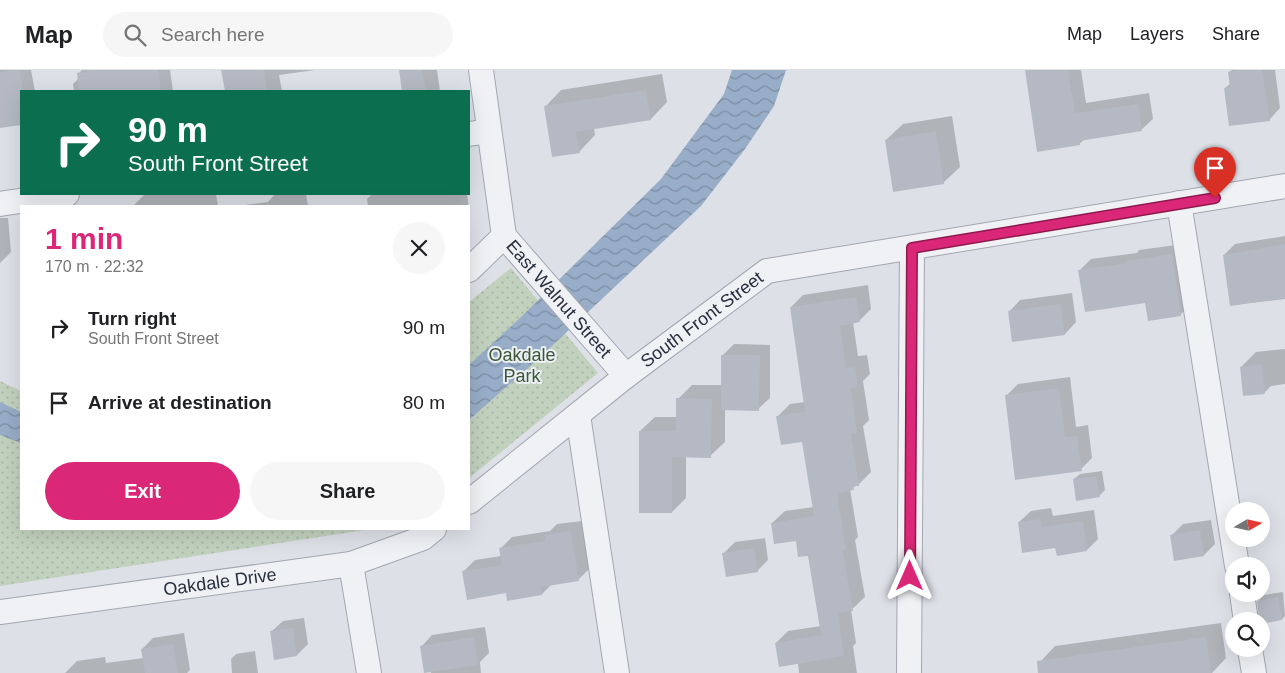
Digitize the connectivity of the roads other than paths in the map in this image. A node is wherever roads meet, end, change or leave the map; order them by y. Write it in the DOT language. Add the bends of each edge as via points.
graph roads {
  1 [pos="481,70"];
  2 [pos="479,132"];
  3 [pos="1285,186"];
  4 [pos="60,195"];
  5 [pos="1179,203"];
  6 [pos="0,204"];
  7 [pos="504,236"];
  8 [pos="912,248"];
  9 [pos="470,269"];
  10 [pos="626,376"];
  11 [pos="578,414"];
  12 [pos="470,501"];
  13 [pos="433,530"];
  14 [pos="1236,557"];
  15 [pos="351,564"];
  16 [pos="0,612"];
  17 [pos="1251,657"];
  18 [pos="369,673"];
  19 [pos="617,673"];
  20 [pos="909,673"];
  21 [pos="1254,673"];
  1 -- 2 [label="street, East Walnut Street"];
  2 -- 7 [label="street, East Walnut Street"];
  3 -- 5 [label="street, South Front Street"];
  4 -- 6 [label="street"];
  5 -- 8 [label="street, South Front Street"];
  5 -- 14 [label="street"];
  7 -- 9 [label="street"];
  7 -- 10 [label="street, East Walnut Street"];
  8 -- 10 [label="street, South Front Street" via="768,271"];
  8 -- 20 [label="street"];
  10 -- 11 [label="street"];
  11 -- 12 [label="street"];
  11 -- 19 [label="street"];
  13 -- 15 [label="street, Oakdale Drive" via="423,538"];
  15 -- 16 [label="street, Oakdale Drive"];
  15 -- 18 [label="street"];
  17 -- 21 [label="street"];
}
